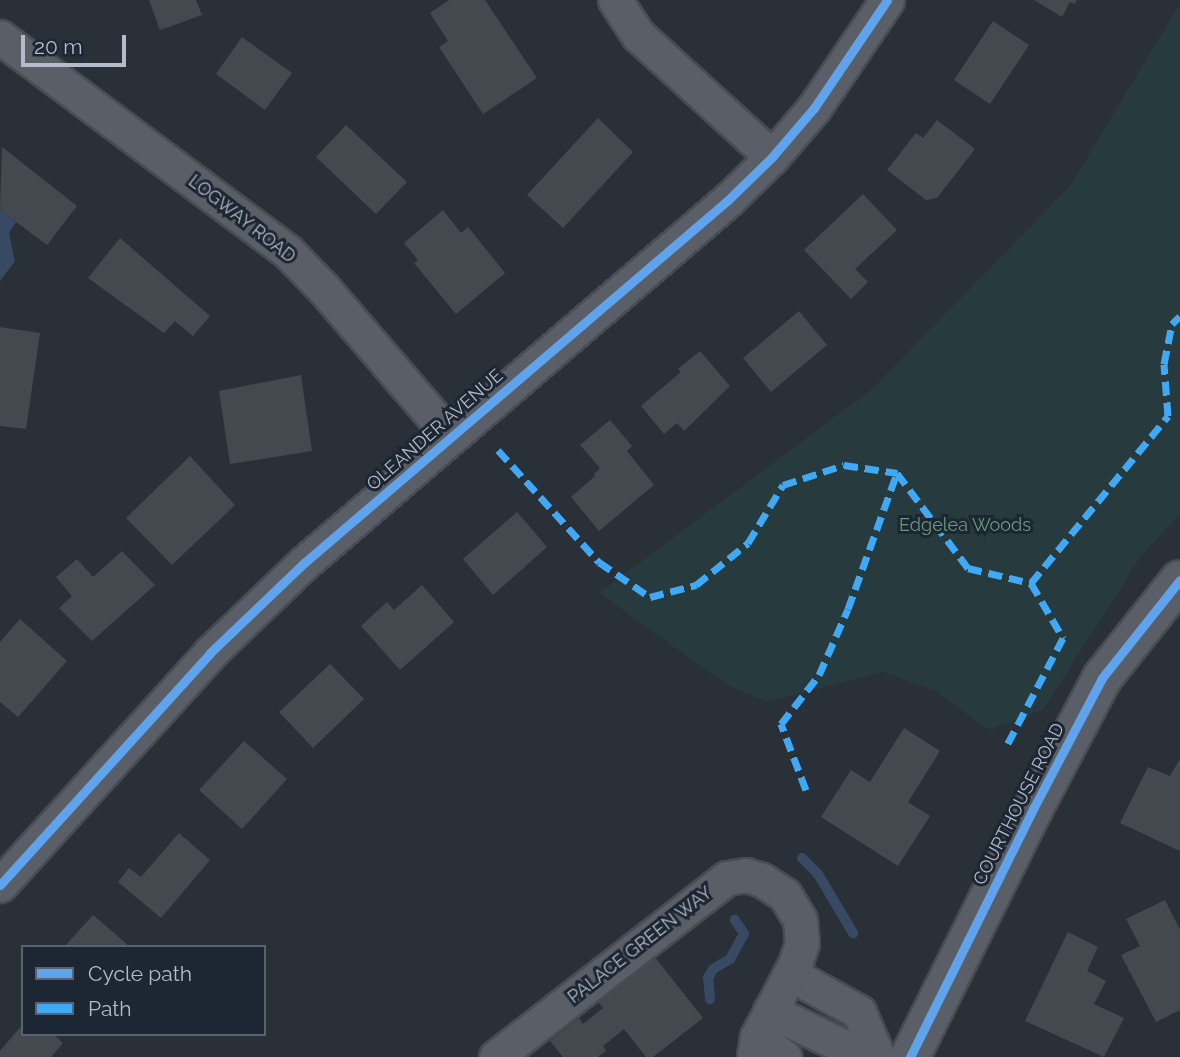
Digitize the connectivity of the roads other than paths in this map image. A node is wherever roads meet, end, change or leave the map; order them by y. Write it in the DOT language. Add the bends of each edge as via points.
graph roads {
  1 [pos="615,0"];
  2 [pos="887,0"];
  3 [pos="0,37"];
  4 [pos="772,157"];
  5 [pos="451,437"];
  6 [pos="1180,580"];
  7 [pos="0,885"];
  8 [pos="790,974"];
  9 [pos="760,1035"];
  10 [pos="496,1057"];
  11 [pos="785,1057"];
  12 [pos="856,1057"];
  13 [pos="878,1057"];
  14 [pos="909,1057"];
  1 -- 4 [label="street" via="638,35"];
  2 -- 4 [label="street, OLEANDER AVENUE" via="818,103"];
  3 -- 5 [label="street, LOGWAY ROAD" via="288,252"];
  4 -- 5 [label="street, OLEANDER AVENUE"];
  5 -- 7 [label="street, OLEANDER AVENUE" via="304,563 210,653"];
  6 -- 14 [label="street, COURTHOUSE ROAD" via="1102,678"];
  8 -- 9 [label="street, PALACE GREEN WAY"];
  8 -- 10 [label="street, PALACE GREEN WAY" via="802,943 800,920 785,895 746,875 727,878"];
  8 -- 13 [label="street" via="859,1012"];
  9 -- 11 [label="street"];
  9 -- 12 [label="street" via="845,1047"];
}
